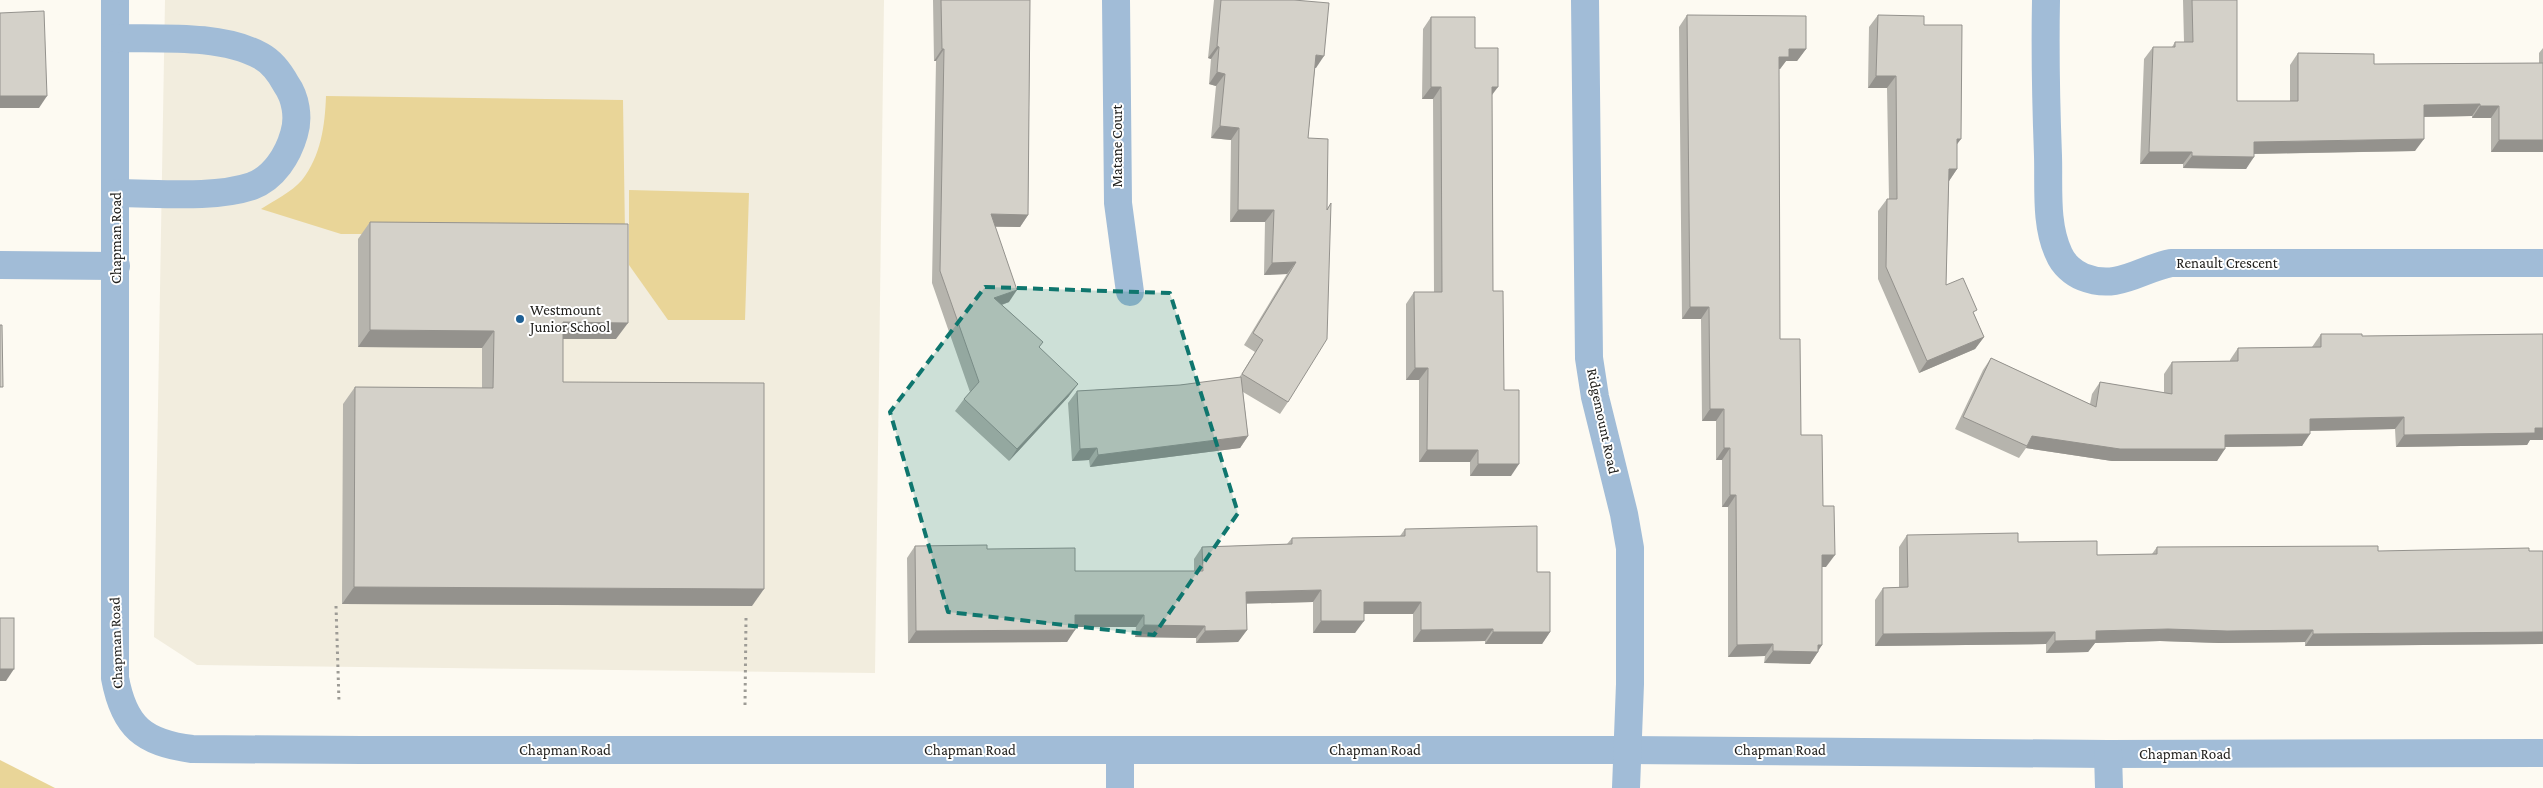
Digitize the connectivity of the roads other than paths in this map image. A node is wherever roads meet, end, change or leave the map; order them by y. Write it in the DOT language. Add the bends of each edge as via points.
graph roads {
  1 [pos="115,0"];
  2 [pos="1116,0"];
  3 [pos="1585,0"];
  4 [pos="2046,0"];
  5 [pos="115,38"];
  6 [pos="116,193"];
  7 [pos="2543,264"];
  8 [pos="0,265"];
  9 [pos="116,266"];
  10 [pos="1130,292"];
  11 [pos="1628,750"];
  12 [pos="1120,751"];
  13 [pos="2543,753"];
  14 [pos="2108,754"];
  15 [pos="1120,788"];
  16 [pos="1626,788"];
  17 [pos="2109,788"];
  1 -- 5 [label="street, Chapman Road"];
  2 -- 10 [label="street, Matane Court" via="1118,203"];
  3 -- 11 [label="street, Ridgemount Road" via="1590,358 1595,397 1630,548"];
  4 -- 7 [label="street, Renault Crescent" via="2049,206 2059,254 2071,270 2083,277 2116,280 2136,277 2159,265 2171,263"];
  5 -- 6 [label="street, Chapman Road"];
  5 -- 6 [label="street" via="169,38 217,42 242,48 262,56 278,71 296,106 296,126 290,147 278,167 254,185 224,192"];
  6 -- 9 [label="street, Chapman Road"];
  8 -- 9 [label="street"];
  9 -- 12 [label="street, Chapman Road" via="115,678 118,698 126,715 136,729 152,740 201,750"];
  11 -- 12 [label="street, Chapman Road"];
  11 -- 14 [label="street, Chapman Road"];
  11 -- 16 [label="street, Ridgemount Road"];
  12 -- 15 [label="street"];
  13 -- 14 [label="street, Chapman Road"];
  14 -- 17 [label="street"];
}
